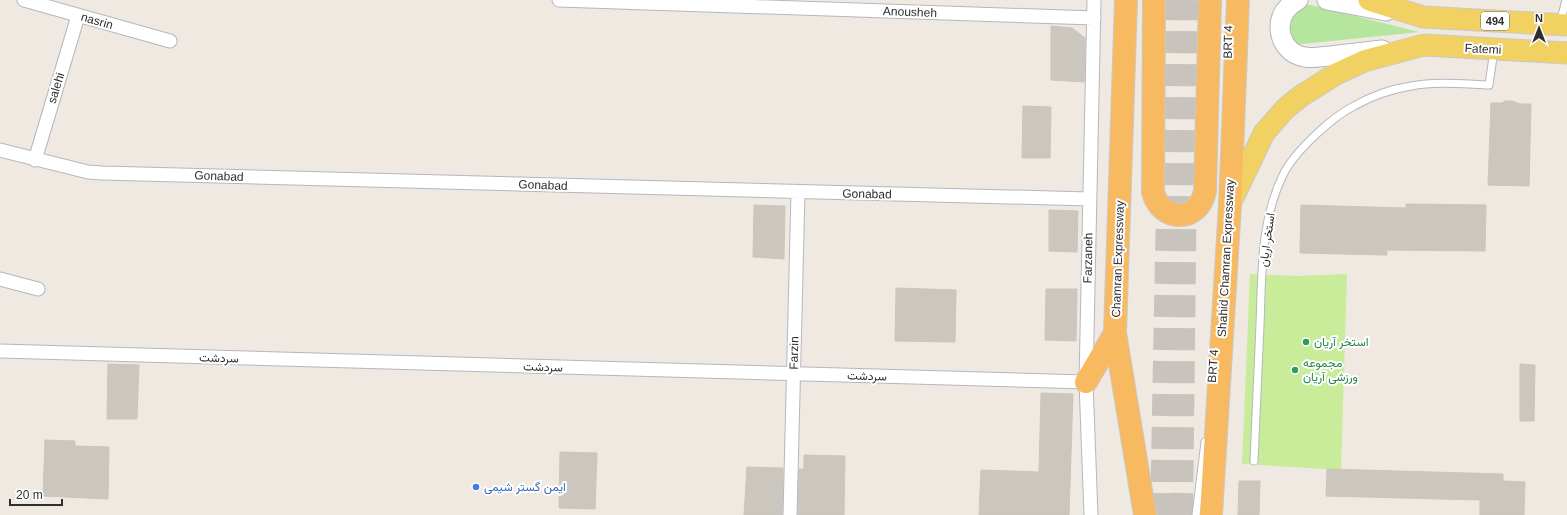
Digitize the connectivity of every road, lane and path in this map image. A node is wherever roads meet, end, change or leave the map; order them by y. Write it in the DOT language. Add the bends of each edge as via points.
graph roads {
  1 [pos="24,0"];
  2 [pos="559,0"];
  3 [pos="1094,0"];
  4 [pos="1126,0"];
  5 [pos="1154,0"];
  6 [pos="1210,0"];
  7 [pos="1238,0"];
  8 [pos="1298,0"];
  9 [pos="1327,0"];
  10 [pos="1370,0"];
  11 [pos="1566,0"];
  12 [pos="78,16"];
  13 [pos="1423,17"];
  14 [pos="1094,18"];
  15 [pos="1563,25"];
  16 [pos="170,41"];
  17 [pos="1424,45"];
  18 [pos="1494,50"];
  19 [pos="1567,53"];
  20 [pos="1226,118"];
  21 [pos="0,150"];
  22 [pos="35,160"];
  23 [pos="798,192"];
  24 [pos="1089,199"];
  25 [pos="1230,205"];
  26 [pos="0,279"];
  27 [pos="38,289"];
  28 [pos="1115,333"];
  29 [pos="0,351"];
  30 [pos="793,374"];
  31 [pos="1212,378"];
  32 [pos="1086,382"];
  33 [pos="1206,432"];
  34 [pos="1254,461"];
  35 [pos="790,515"];
  36 [pos="1091,515"];
  37 [pos="1145,515"];
  38 [pos="1196,515"];
  39 [pos="1211,515"];
  1 -- 12 [label="street, nasrin"];
  2 -- 14 [label="street, Anousheh"];
  3 -- 14 [label="street, Farzaneh"];
  4 -- 28 [label="highway, Chamran Expressway"];
  5 -- 6 [label="highway" via="1153,192 1163,210 1176,215 1196,209 1205,191"];
  7 -- 25 [label="highway, Shahid Chamran Expressway"];
  8 -- 17 [label="main road" via="1286,9 1282,16 1280,32 1286,46 1299,56 1306,58"];
  9 -- 13 [label="main road"];
  10 -- 13 [label="main road"];
  11 -- 15 [label="lane"];
  12 -- 16 [label="street, nasrin"];
  12 -- 22 [label="street, salehi"];
  13 -- 15 [label="main road, 494"];
  14 -- 24 [label="street, Farzaneh"];
  17 -- 18 [label="main road, Fatemi"];
  17 -- 25 [label="main road, Fatemi" via="1364,61 1336,74 1300,96 1264,133"];
  18 -- 19 [label="main road, Fatemi"];
  18 -- 34 [label="lane, استخر اریان" via="1489,85 1442,83 1410,86 1381,94 1353,106 1302,148 1283,174 1268,216 1262,256"];
  20 -- 31 [label="lane, BRT 4" via="1223,221"];
  21 -- 22 [label="street, Gonabad"];
  22 -- 23 [label="street, Gonabad" via="102,173"];
  23 -- 24 [label="street, Gonabad"];
  23 -- 30 [label="street, Farzin"];
  24 -- 32 [label="street, Farzaneh"];
  25 -- 39 [label="highway, Shahid Chamran Expressway"];
  26 -- 27 [label="street"];
  28 -- 32 [label="highway"];
  28 -- 37 [label="highway, Chamran Expressway"];
  29 -- 30 [label="street, سردشت"];
  30 -- 32 [label="street, سردشت"];
  30 -- 35 [label="street, Farzin"];
  32 -- 36 [label="street, Farzaneh"];
  33 -- 38 [label="lane"];
}
